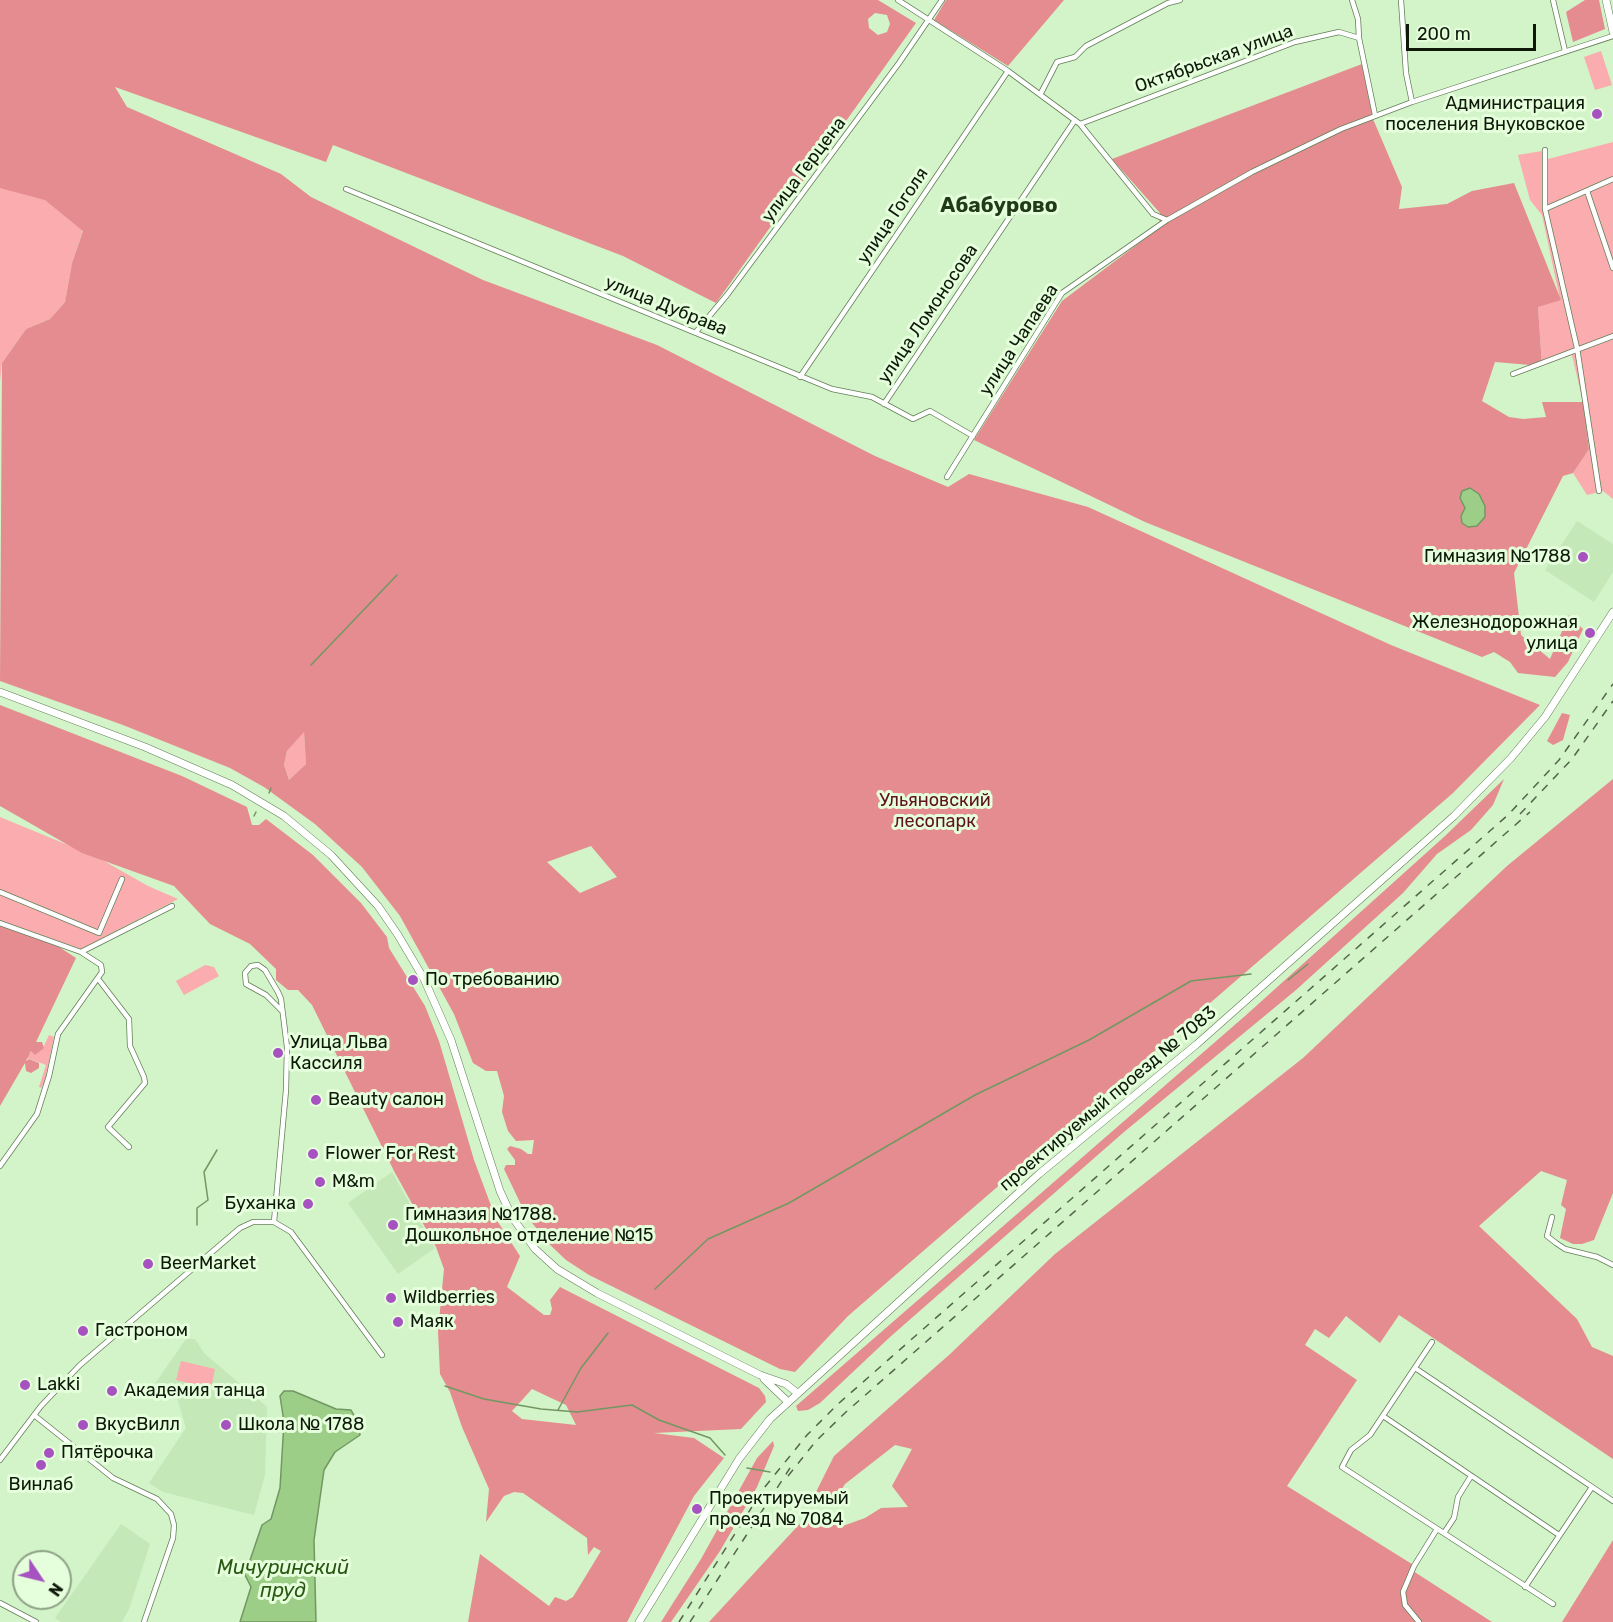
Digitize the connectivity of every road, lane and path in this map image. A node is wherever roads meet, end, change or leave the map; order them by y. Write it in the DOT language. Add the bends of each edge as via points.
graph roads {
  1 [pos="898,0"];
  2 [pos="942,0"];
  3 [pos="1180,0"];
  4 [pos="1352,0"];
  5 [pos="1401,0"];
  6 [pos="1553,0"];
  7 [pos="1606,0"];
  8 [pos="930,20"];
  9 [pos="1613,34"];
  10 [pos="1359,38"];
  11 [pos="1565,51"];
  12 [pos="1008,70"];
  13 [pos="1041,93"];
  14 [pos="1412,102"];
  15 [pos="1375,115"];
  16 [pos="1078,122"];
  17 [pos="1545,150"];
  18 [pos="1613,179"];
  19 [pos="346,189"];
  20 [pos="1587,191"];
  21 [pos="1545,209"];
  22 [pos="1167,220"];
  23 [pos="1613,268"];
  24 [pos="696,332"];
  25 [pos="1613,336"];
  26 [pos="1577,348"];
  27 [pos="1513,374"];
  28 [pos="800,377"];
  29 [pos="884,404"];
  30 [pos="973,435"];
  31 [pos="947,477"];
  32 [pos="1599,491"];
  33 [pos="1613,612"];
  34 [pos="0,692"];
  35 [pos="122,879"];
  36 [pos="0,892"];
  37 [pos="172,906"];
  38 [pos="0,923"];
  39 [pos="81,952"];
  40 [pos="99,980"];
  41 [pos="282,1011"];
  42 [pos="129,1147"];
  43 [pos="0,1167"];
  44 [pos="1552,1217"];
  45 [pos="274,1222"];
  46 [pos="1613,1265"];
  47 [pos="1432,1342"];
  48 [pos="382,1355"];
  49 [pos="1415,1368"];
  50 [pos="760,1375"];
  51 [pos="796,1392"];
  52 [pos="787,1401"];
  53 [pos="34,1415"];
  54 [pos="1383,1416"];
  55 [pos="0,1460"];
  56 [pos="1471,1476"];
  57 [pos="1592,1487"];
  58 [pos="1613,1501"];
  59 [pos="1437,1529"];
  60 [pos="1444,1533"];
  61 [pos="1559,1535"];
  62 [pos="1526,1587"];
  63 [pos="0,1603"];
  64 [pos="1552,1604"];
  65 [pos="36,1622"];
  66 [pos="144,1622"];
  67 [pos="639,1622"];
  68 [pos="1419,1622"];
  1 -- 8 [label="street"];
  2 -- 8 [label="street, улица Герцена"];
  3 -- 13 [label="street" via="1086,46 1075,57 1057,62"];
  4 -- 10 [label="street"];
  5 -- 14 [label="street"];
  6 -- 11 [label="street"];
  7 -- 9 [label="main road"];
  8 -- 12 [label="street"];
  8 -- 24 [label="street, улица Герцена"];
  9 -- 11 [label="street, улица Чапаева"];
  10 -- 15 [label="street"];
  10 -- 16 [label="street, Октябрьская улица" via="1340,32 1295,42"];
  11 -- 14 [label="street, улица Чапаева"];
  12 -- 13 [label="street"];
  12 -- 28 [label="street, улица Гоголя"];
  13 -- 16 [label="street"];
  14 -- 15 [label="street, улица Чапаева"];
  15 -- 22 [label="street, улица Чапаева" via="1252,172"];
  16 -- 22 [label="street" via="1153,214"];
  16 -- 29 [label="street, улица Ломоносова"];
  17 -- 21 [label="street"];
  18 -- 20 [label="street"];
  19 -- 24 [label="street, улица Дубрава"];
  20 -- 21 [label="street"];
  20 -- 23 [label="street"];
  21 -- 26 [label="street"];
  22 -- 30 [label="street, улица Чапаева" via="1062,293"];
  24 -- 28 [label="street, улица Дубрава"];
  25 -- 26 [label="street"];
  26 -- 27 [label="street"];
  26 -- 32 [label="street"];
  28 -- 29 [label="street, улица Дубрава"];
  29 -- 30 [label="street, улица Дубрава" via="913,419 930,411"];
  30 -- 31 [label="street, улица Чапаева"];
  33 -- 51 [label="main road, проектируемый проезд № 7083" via="1545,717 1454,816 1197,1044 1039,1174"];
  34 -- 50 [label="main road" via="232,785 284,816 331,855 378,906 424,979 451,1040 500,1191 512,1217 535,1249 576,1282"];
  35 -- 36 [label="street" via="99,933"];
  37 -- 39 [label="street"];
  38 -- 39 [label="street"];
  39 -- 40 [label="street" via="101,965"];
  40 -- 42 [label="street" via="129,1019 130,1046 144,1077 145,1083 108,1126"];
  40 -- 43 [label="street" via="62,1027 37,1114"];
  41 -- 41 [label="street" via="278,992 265,970 255,965 247,969 246,984 266,995"];
  41 -- 45 [label="street" via="287,1082"];
  44 -- 46 [label="street" via="1547,1236 1565,1250"];
  45 -- 48 [label="street" via="294,1235"];
  45 -- 53 [label="street" via="259,1221 240,1228 80,1365"];
  47 -- 49 [label="street"];
  49 -- 54 [label="street"];
  49 -- 57 [label="street"];
  50 -- 51 [label="main road"];
  50 -- 52 [label="main road"];
  51 -- 52 [label="main road, проектируемый проезд № 7083"];
  52 -- 67 [label="main road, проектируемый проезд № 7083" via="738,1459"];
  53 -- 55 [label="street"];
  53 -- 66 [label="street" via="113,1478 162,1502 169,1510 173,1538"];
  54 -- 56 [label="street"];
  54 -- 59 [label="street" via="1370,1436 1351,1450 1342,1467"];
  56 -- 60 [label="street"];
  56 -- 61 [label="street"];
  57 -- 58 [label="street"];
  57 -- 61 [label="street"];
  59 -- 60 [label="street"];
  59 -- 68 [label="street" via="1403,1592 1405,1605"];
  60 -- 62 [label="street"];
  61 -- 62 [label="street"];
  62 -- 64 [label="street"];
  63 -- 65 [label="street"];
}
